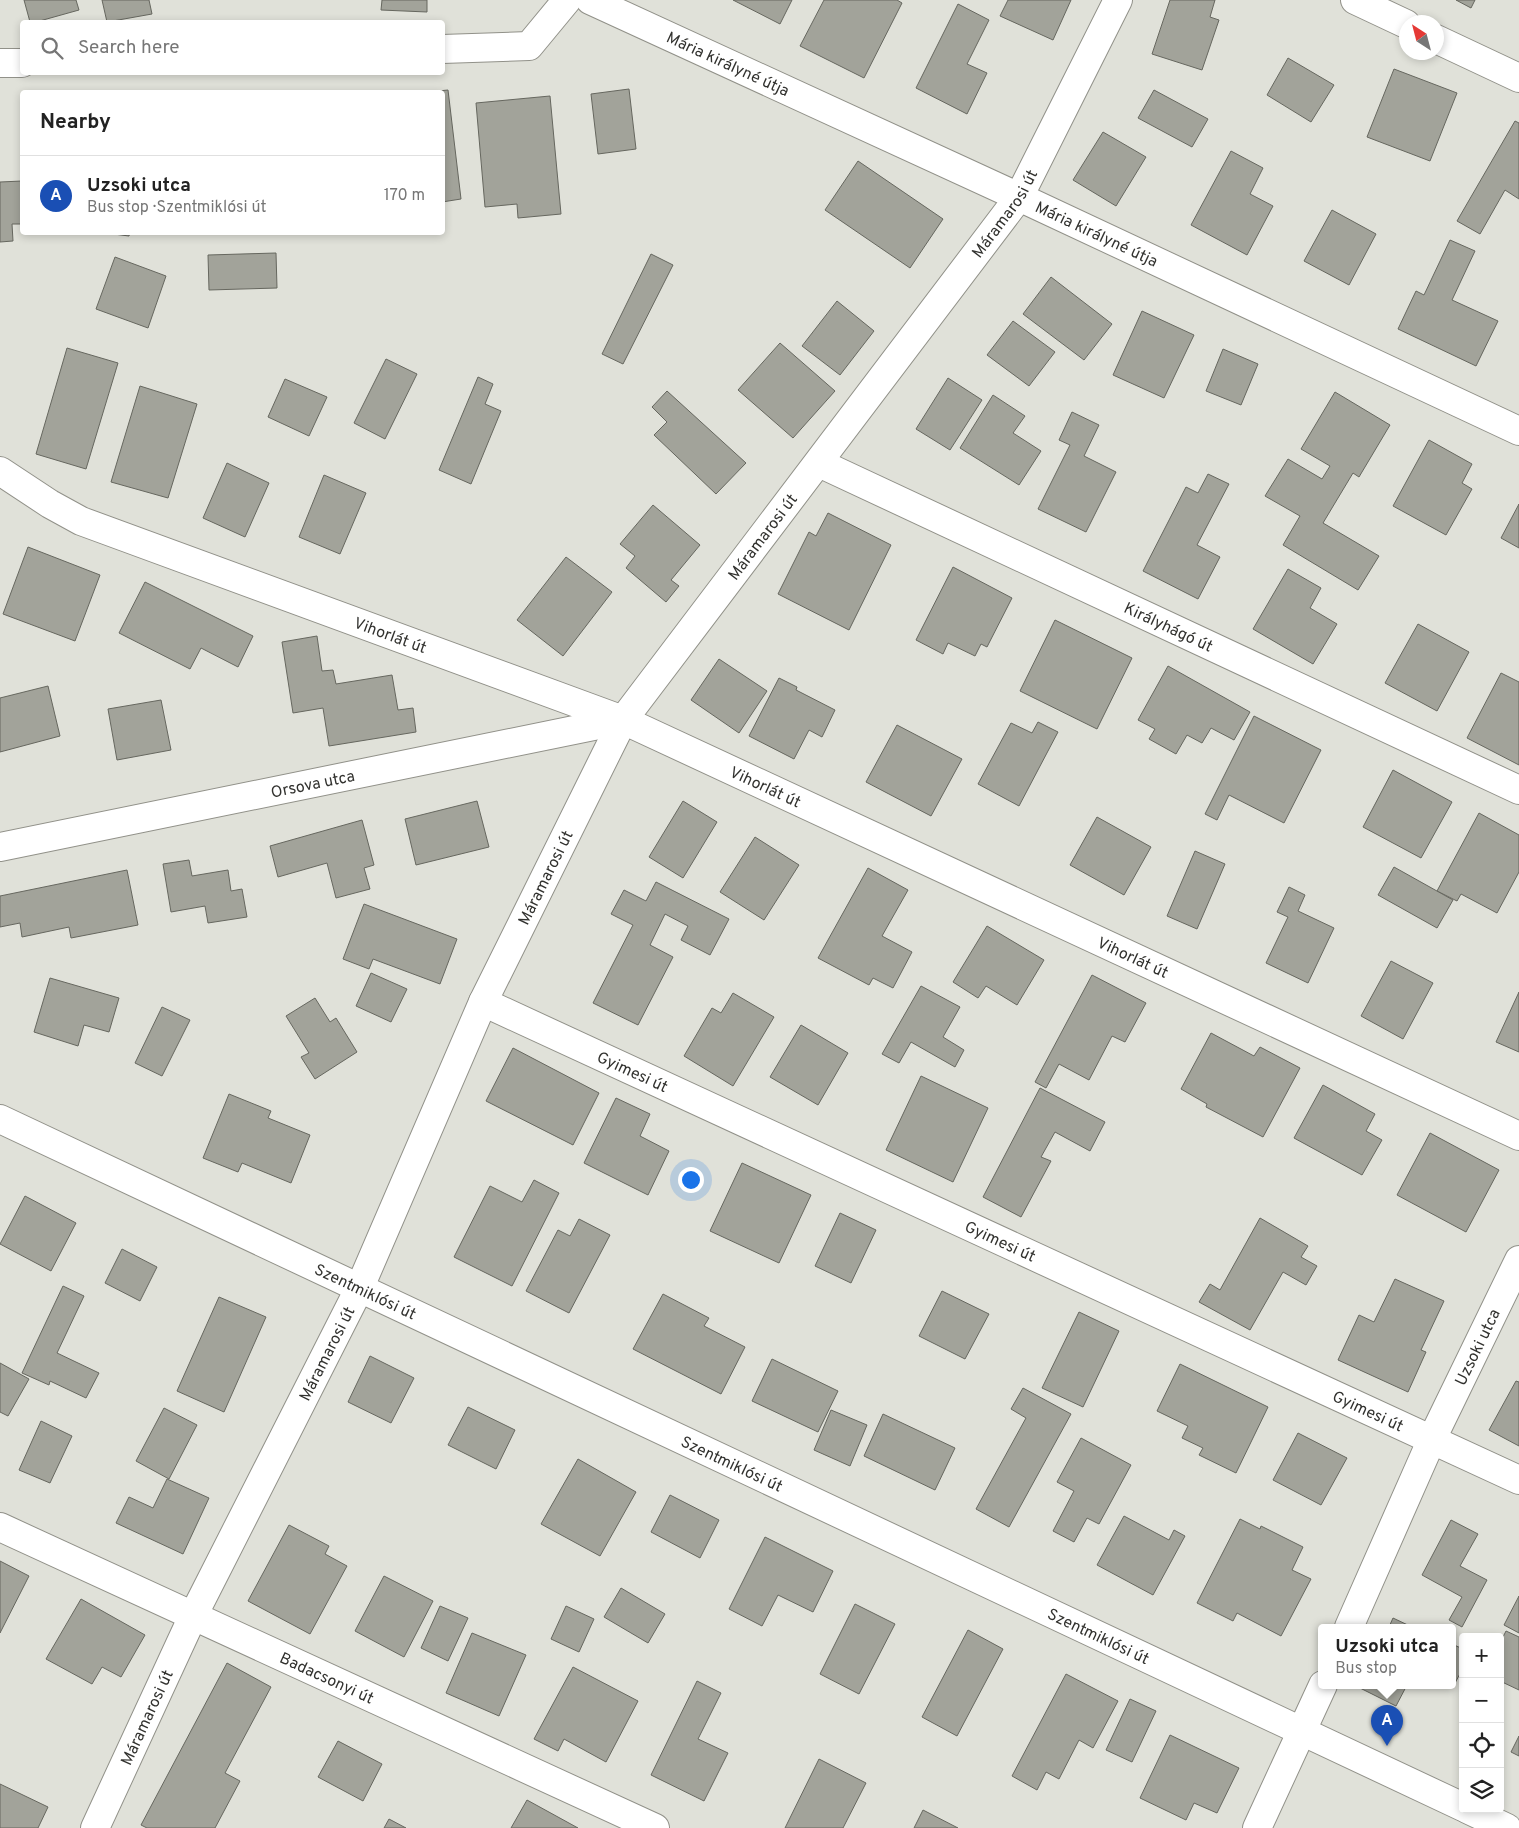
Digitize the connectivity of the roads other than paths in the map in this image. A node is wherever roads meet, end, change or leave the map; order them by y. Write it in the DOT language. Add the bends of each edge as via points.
graph roads {
  1 [pos="567,0"];
  2 [pos="590,0"];
  3 [pos="1118,0"];
  4 [pos="1355,0"];
  5 [pos="1399,21"];
  6 [pos="1444,43"];
  7 [pos="445,49"];
  8 [pos="0,63"];
  9 [pos="20,63"];
  10 [pos="1519,78"];
  11 [pos="1019,197"];
  12 [pos="1519,432"];
  13 [pos="819,463"];
  14 [pos="0,471"];
  15 [pos="623,720"];
  16 [pos="1519,790"];
  17 [pos="0,847"];
  18 [pos="483,1002"];
  19 [pos="0,1119"];
  20 [pos="1519,1136"];
  21 [pos="1519,1260"];
  22 [pos="360,1287"];
  23 [pos="1432,1439"];
  24 [pos="1519,1480"];
  25 [pos="0,1527"];
  26 [pos="193,1616"];
  27 [pos="1350,1624"];
  28 [pos="1321,1689"];
  29 [pos="1302,1731"];
  30 [pos="1459,1805"];
  31 [pos="1475,1813"];
  32 [pos="95,1828"];
  33 [pos="656,1828"];
  34 [pos="1257,1828"];
  35 [pos="1507,1828"];
  1 -- 7 [label="street" via="529,46"];
  2 -- 11 [label="street, Mária királyné útja"];
  3 -- 11 [label="street, Máramarosi út"];
  4 -- 5 [label="street"];
  6 -- 10 [label="street"];
  8 -- 9 [label="street"];
  11 -- 12 [label="street, Mária királyné útja"];
  11 -- 13 [label="street, Máramarosi út"];
  13 -- 15 [label="street, Máramarosi út"];
  13 -- 16 [label="street, Királyhágó út"];
  14 -- 15 [label="street, Vihorlát út" via="44,501 82,521"];
  15 -- 17 [label="street, Orsova utca"];
  15 -- 18 [label="street, Máramarosi út"];
  15 -- 20 [label="street, Vihorlát út"];
  18 -- 22 [label="street, Máramarosi út"];
  18 -- 23 [label="street, Gyimesi út"];
  19 -- 22 [label="street, Szentmiklósi út"];
  21 -- 23 [label="street, Uzsoki utca"];
  22 -- 26 [label="street, Máramarosi út"];
  22 -- 29 [label="street, Szentmiklósi út"];
  23 -- 24 [label="street, Gyimesi út"];
  23 -- 27 [label="street, Uzsoki utca"];
  25 -- 26 [label="street, Badacsonyi út"];
  26 -- 32 [label="street, Máramarosi út"];
  26 -- 33 [label="street, Badacsonyi út"];
  28 -- 29 [label="street"];
  29 -- 30 [label="street, Szentmiklósi út"];
  29 -- 34 [label="street"];
  31 -- 35 [label="street"];
}
